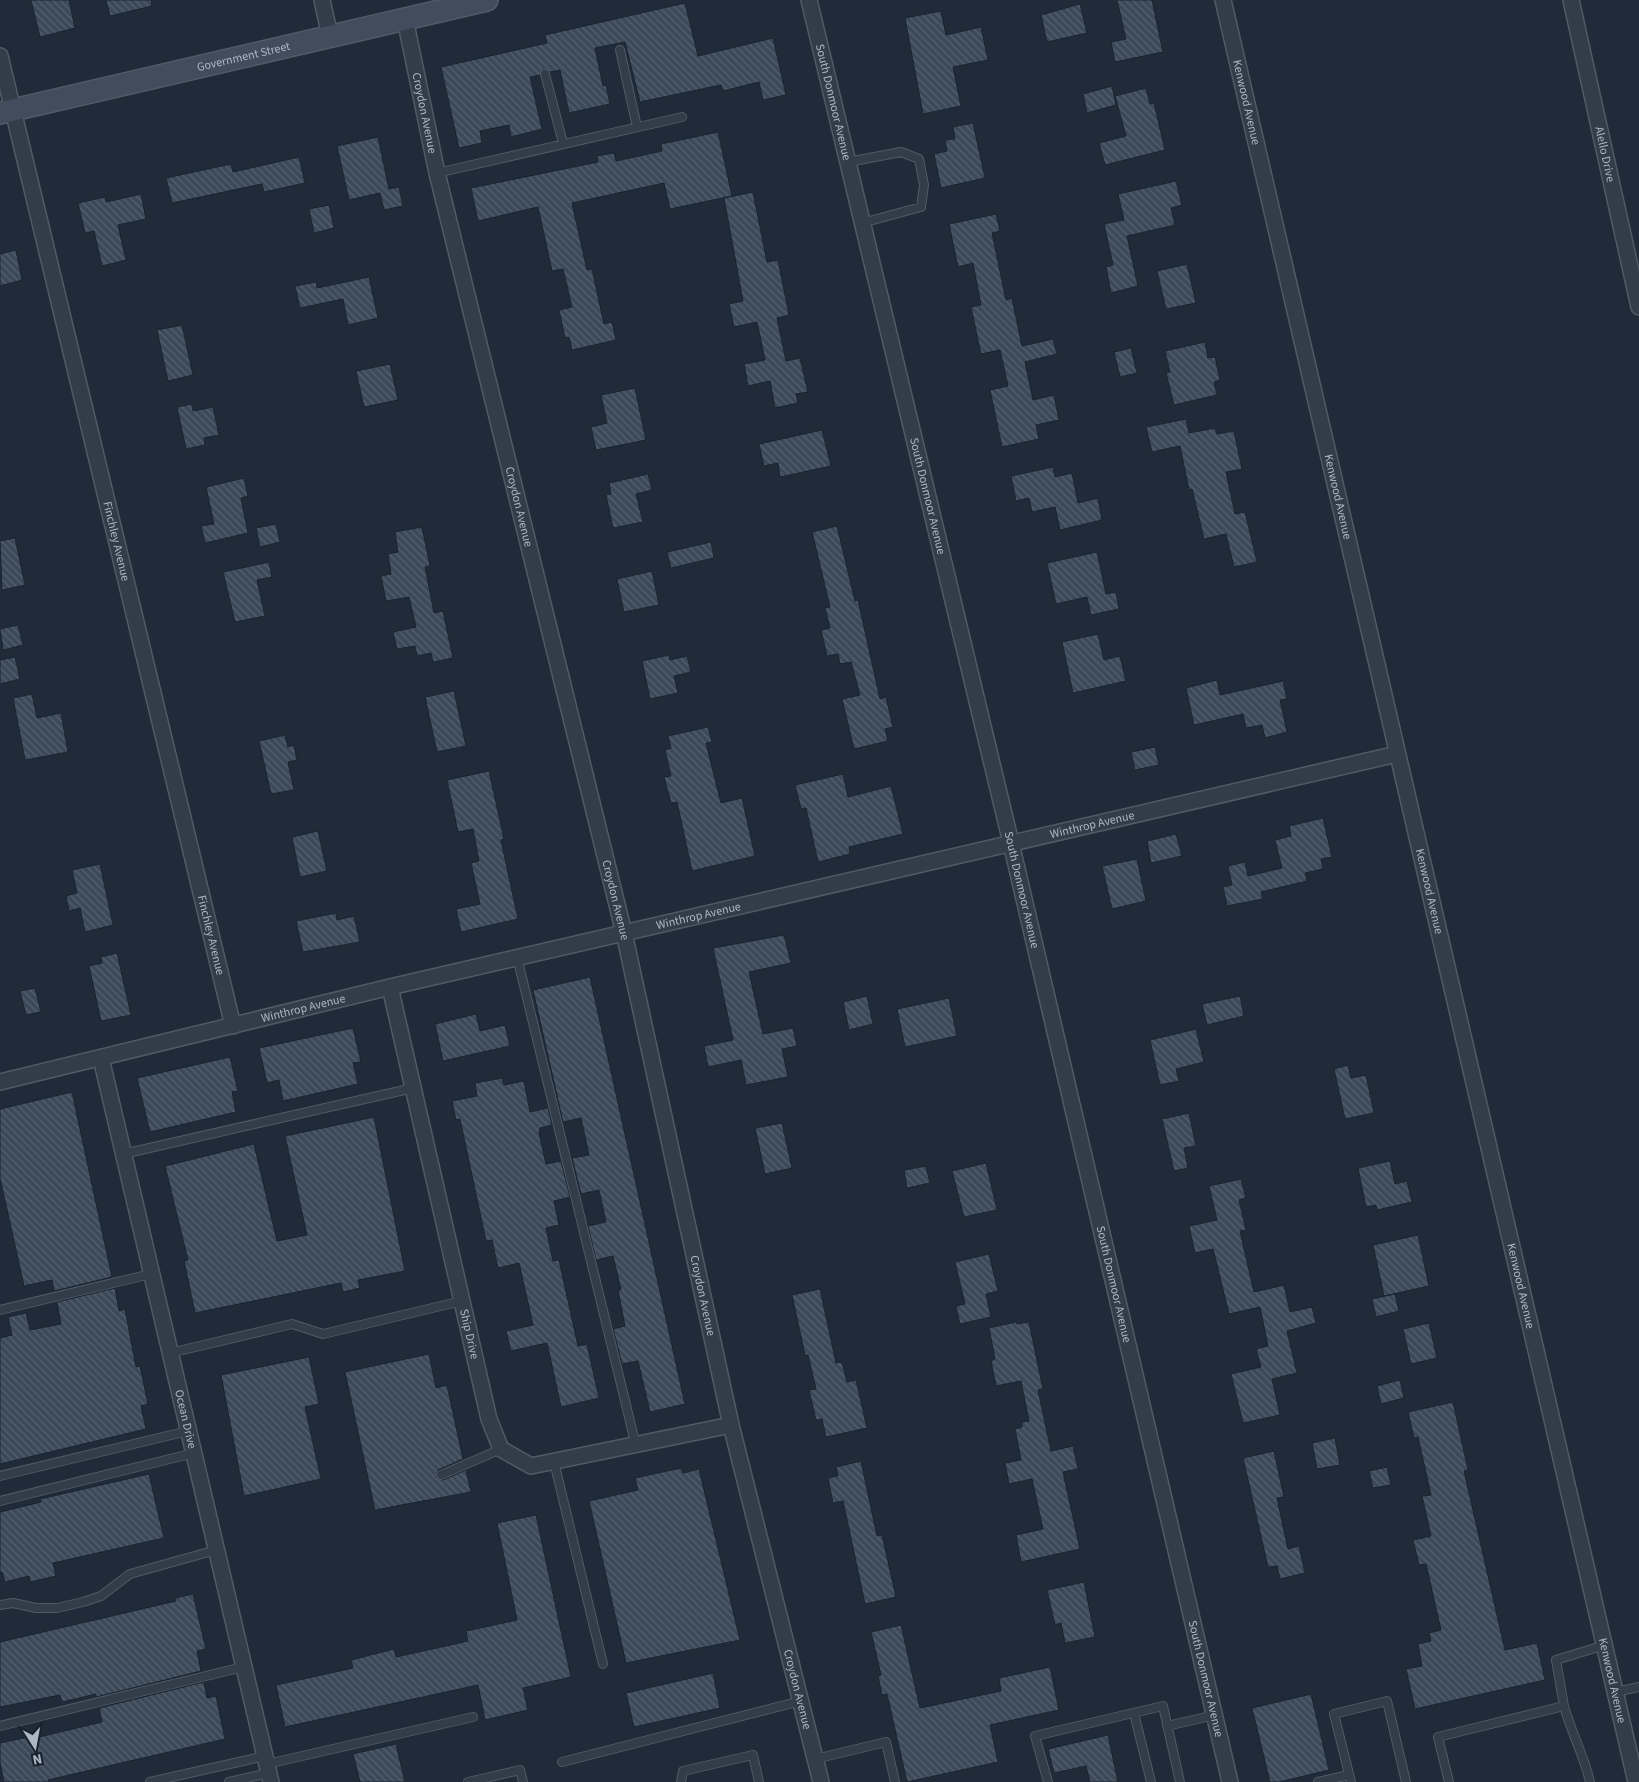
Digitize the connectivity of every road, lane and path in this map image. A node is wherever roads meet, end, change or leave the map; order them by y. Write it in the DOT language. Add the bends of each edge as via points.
graph roads {
  1 [pos="322,0"];
  2 [pos="488,0"];
  3 [pos="809,0"];
  4 [pos="1223,0"];
  5 [pos="1572,0"];
  6 [pos="405,19"];
  7 [pos="330,36"];
  8 [pos="620,50"];
  9 [pos="0,56"];
  10 [pos="545,74"];
  11 [pos="6,111"];
  12 [pos="682,117"];
  13 [pos="637,127"];
  14 [pos="563,143"];
  15 [pos="848,162"];
  16 [pos="437,173"];
  17 [pos="862,222"];
  18 [pos="1639,307"];
  19 [pos="1397,754"];
  20 [pos="1011,843"];
  21 [pos="624,932"];
  22 [pos="517,957"];
  23 [pos="390,987"];
  24 [pos="233,1026"];
  25 [pos="101,1058"];
  26 [pos="0,1082"];
  27 [pos="413,1088"];
  28 [pos="123,1154"];
  29 [pos="152,1274"];
  30 [pos="462,1301"];
  31 [pos="0,1310"];
  32 [pos="170,1353"];
  33 [pos="731,1425"];
  34 [pos="188,1431"];
  35 [pos="636,1446"];
  36 [pos="501,1449"];
  37 [pos="194,1453"];
  38 [pos="554,1462"];
  39 [pos="441,1475"];
  40 [pos="0,1476"];
  41 [pos="0,1501"];
  42 [pos="216,1550"];
  43 [pos="0,1605"];
  44 [pos="1605,1645"];
  45 [pos="603,1664"];
  46 [pos="244,1666"];
  47 [pos="1639,1687"];
  48 [pos="1616,1692"];
  49 [pos="801,1701"];
  50 [pos="1564,1706"];
  51 [pos="1134,1713"];
  52 [pos="1215,1715"];
  53 [pos="473,1717"];
  54 [pos="0,1726"];
  55 [pos="1167,1726"];
  56 [pos="816,1759"];
  57 [pos="562,1762"];
  58 [pos="268,1769"];
  59 [pos="1350,1778"];
  60 [pos="150,1782"];
  61 [pos="229,1782"];
  62 [pos="468,1782"];
  63 [pos="523,1782"];
  64 [pos="682,1782"];
  65 [pos="759,1782"];
  66 [pos="821,1782"];
  67 [pos="895,1782"];
  68 [pos="1048,1782"];
  69 [pos="1151,1782"];
  70 [pos="1180,1782"];
  71 [pos="1230,1782"];
  72 [pos="1318,1782"];
  73 [pos="1406,1782"];
  74 [pos="1449,1782"];
  75 [pos="1590,1782"];
  76 [pos="1636,1782"];
  1 -- 7 [label="street"];
  2 -- 6 [label="main road, Government Street"];
  3 -- 15 [label="street, South Donmoor Avenue"];
  4 -- 19 [label="street, Kenwood Avenue"];
  5 -- 18 [label="street, Alello Drive"];
  6 -- 7 [label="main road, Government Street"];
  6 -- 16 [label="street, Croydon Avenue"];
  7 -- 11 [label="main road, Government Street"];
  8 -- 13 [label="lane"];
  9 -- 11 [label="street, Finchley Avenue"];
  10 -- 14 [label="lane"];
  11 -- 24 [label="street, Finchley Avenue" via="41,220"];
  12 -- 13 [label="lane"];
  13 -- 14 [label="lane"];
  14 -- 16 [label="lane"];
  15 -- 17 [label="street, South Donmoor Avenue"];
  15 -- 17 [label="lane" via="900,152 919,159 924,185 921,206"];
  16 -- 21 [label="street, Croydon Avenue"];
  17 -- 20 [label="street, South Donmoor Avenue"];
  19 -- 20 [label="street, Winthrop Avenue"];
  19 -- 44 [label="street, Kenwood Avenue"];
  20 -- 21 [label="street, Winthrop Avenue"];
  20 -- 52 [label="street, South Donmoor Avenue"];
  21 -- 22 [label="street, Winthrop Avenue"];
  21 -- 33 [label="street, Croydon Avenue"];
  22 -- 23 [label="street, Winthrop Avenue"];
  22 -- 35 [label="lane"];
  23 -- 24 [label="street, Winthrop Avenue"];
  23 -- 27 [label="street, Ship Drive"];
  24 -- 25 [label="street, Winthrop Avenue"];
  25 -- 26 [label="street, Winthrop Avenue"];
  25 -- 28 [label="street, Ocean Drive"];
  27 -- 28 [label="lane"];
  27 -- 30 [label="street, Ship Drive"];
  28 -- 29 [label="street, Ocean Drive"];
  29 -- 31 [label="lane"];
  29 -- 32 [label="street, Ocean Drive"];
  30 -- 32 [label="lane" via="323,1334 292,1324"];
  30 -- 36 [label="street, Ship Drive" via="489,1419"];
  32 -- 34 [label="street, Ocean Drive"];
  33 -- 35 [label="street"];
  33 -- 49 [label="street, Croydon Avenue"];
  34 -- 37 [label="street, Ocean Drive"];
  34 -- 40 [label="lane"];
  35 -- 38 [label="street"];
  36 -- 38 [label="street" via="531,1466"];
  36 -- 39 [label="lane"];
  37 -- 41 [label="lane"];
  37 -- 42 [label="street, Ocean Drive"];
  38 -- 45 [label="lane"];
  42 -- 43 [label="lane" via="130,1574 101,1596 83,1602 50,1608 13,1603"];
  42 -- 46 [label="street, Ocean Drive"];
  44 -- 48 [label="street, Kenwood Avenue"];
  44 -- 50 [label="lane" via="1556,1660"];
  46 -- 54 [label="lane"];
  46 -- 58 [label="street, Ocean Drive"];
  47 -- 48 [label="lane"];
  48 -- 76 [label="street, Kenwood Avenue"];
  49 -- 56 [label="street, Croydon Avenue"];
  49 -- 57 [label="lane"];
  50 -- 74 [label="lane" via="1438,1737"];
  50 -- 75 [label="lane"];
  51 -- 55 [label="lane" via="1162,1706"];
  51 -- 68 [label="lane" via="1035,1736"];
  51 -- 69 [label="lane"];
  52 -- 55 [label="lane"];
  52 -- 71 [label="street, South Donmoor Avenue"];
  53 -- 58 [label="lane"];
  55 -- 70 [label="lane"];
  56 -- 66 [label="street, Croydon Avenue"];
  56 -- 67 [label="lane" via="886,1742"];
  58 -- 60 [label="lane"];
  58 -- 61 [label="lane"];
  59 -- 72 [label="lane"];
  59 -- 73 [label="lane" via="1334,1714 1387,1701"];
  62 -- 63 [label="lane" via="520,1770"];
  64 -- 65 [label="lane" via="683,1771 753,1755"];
}
